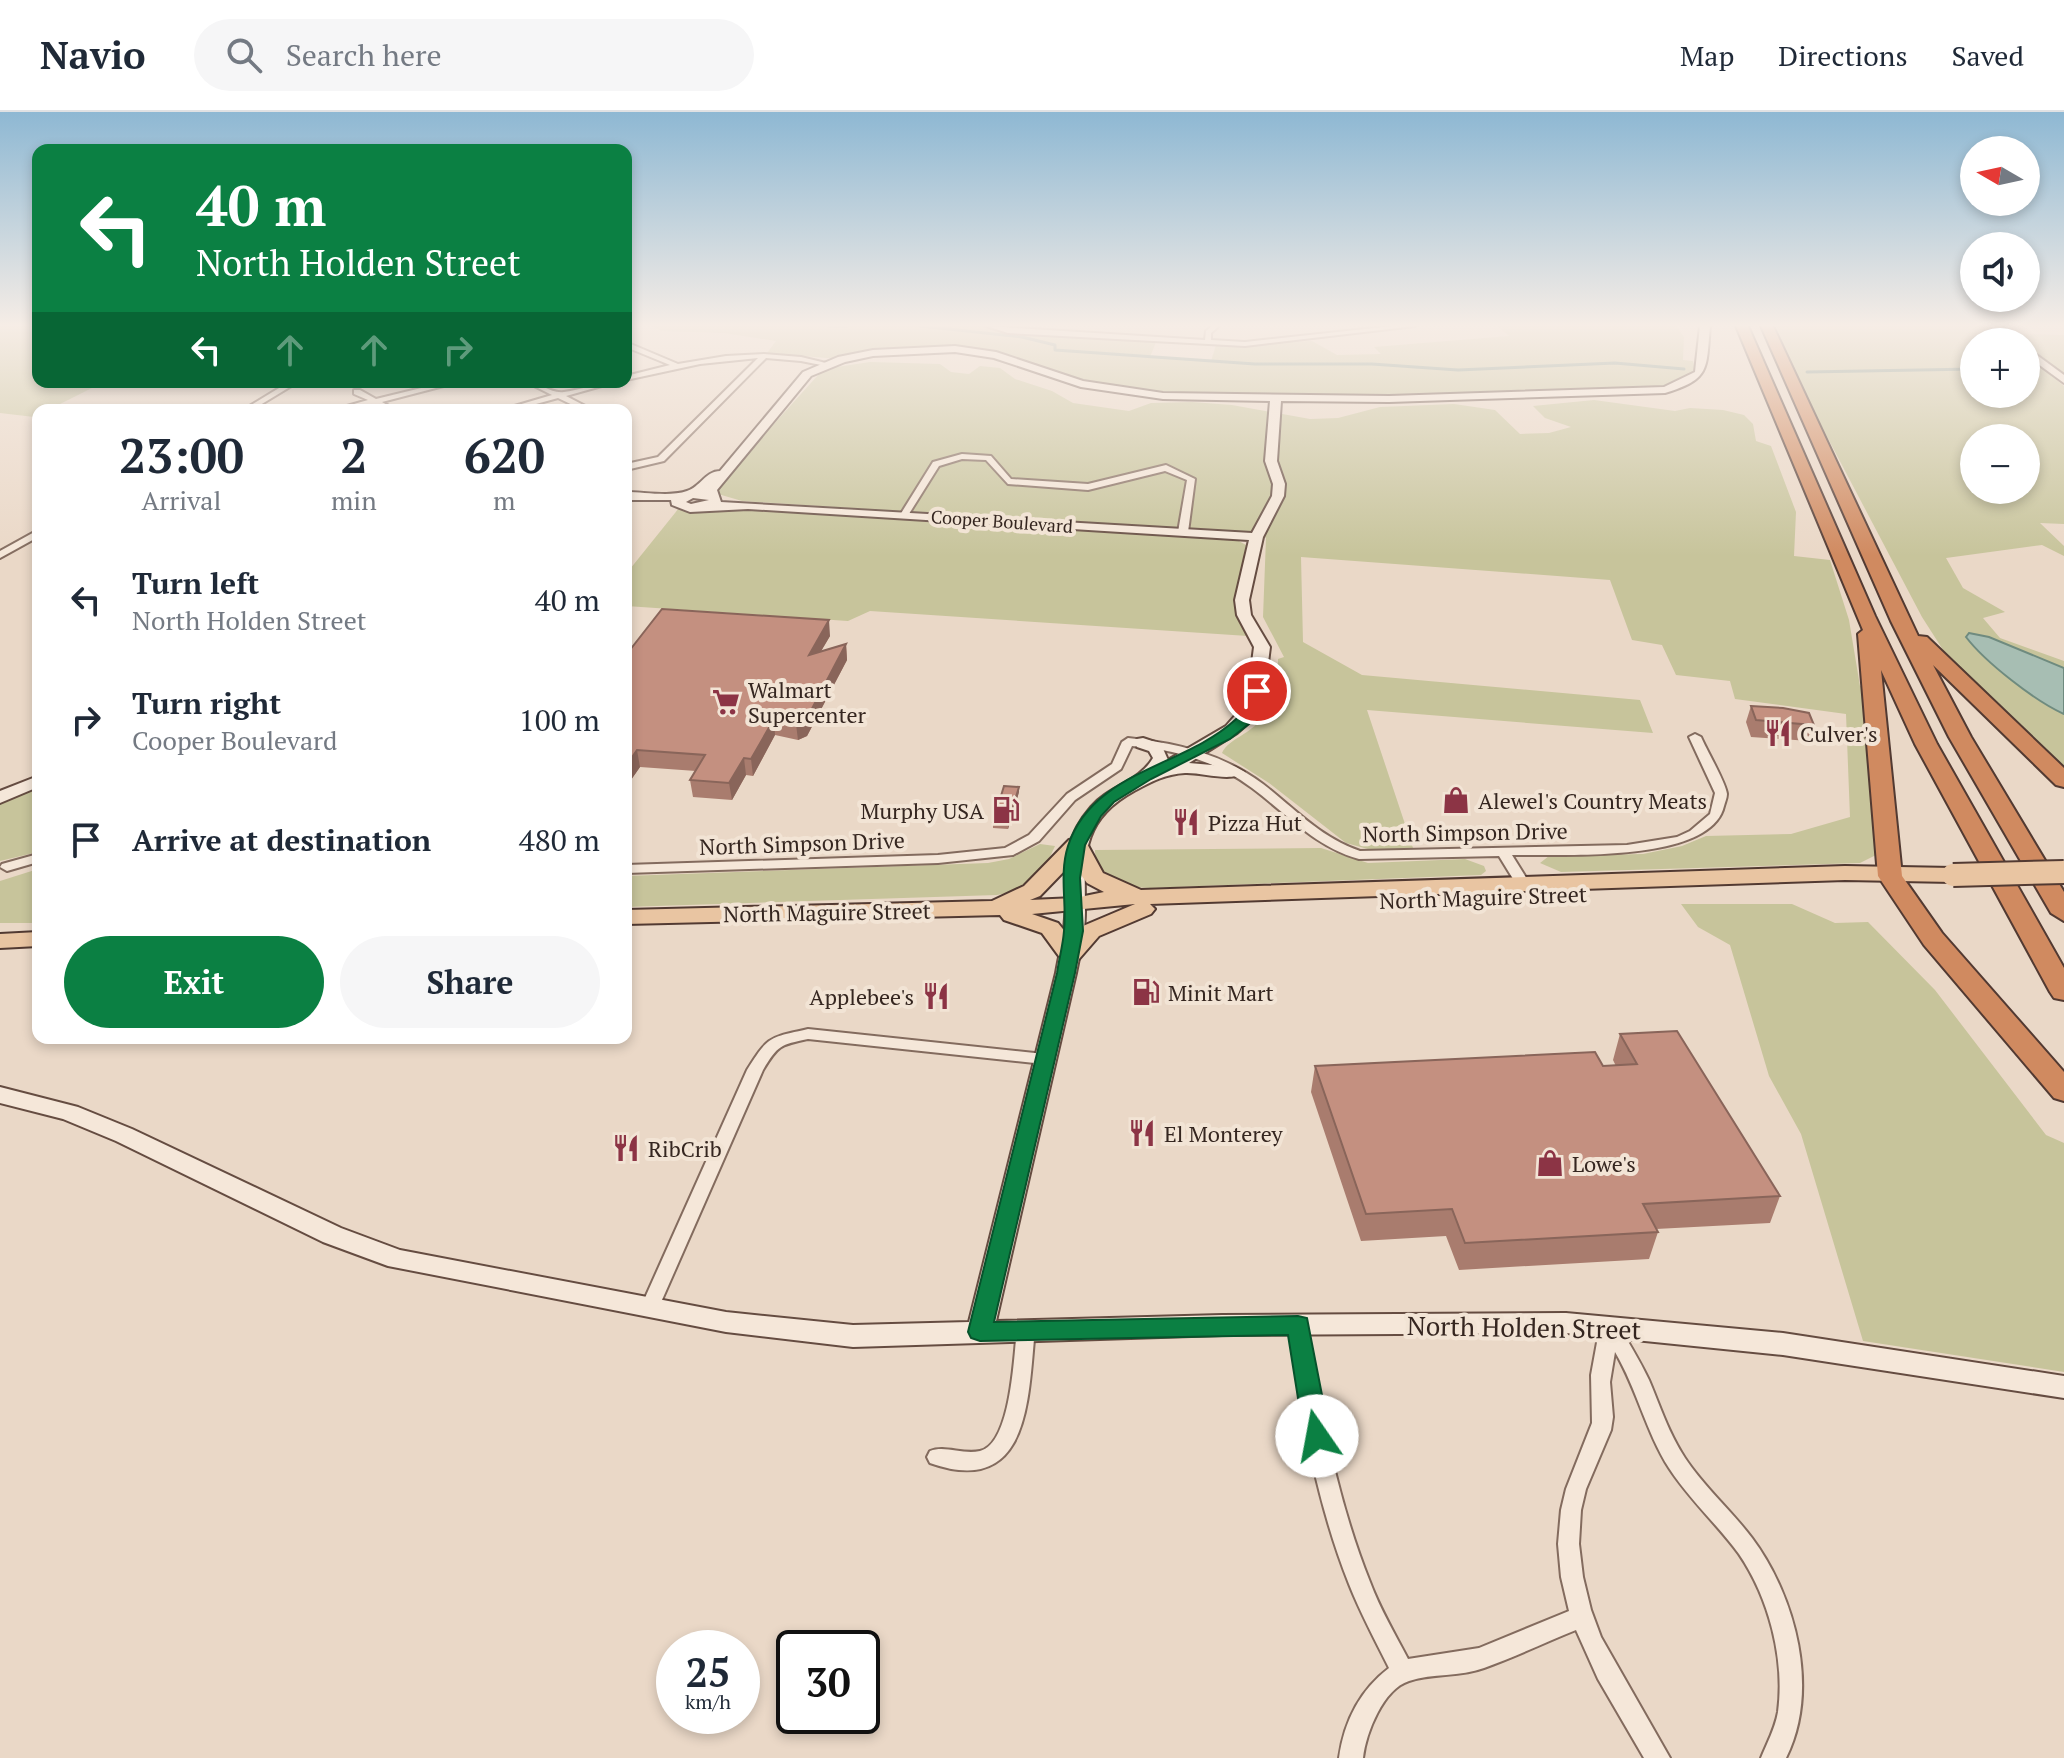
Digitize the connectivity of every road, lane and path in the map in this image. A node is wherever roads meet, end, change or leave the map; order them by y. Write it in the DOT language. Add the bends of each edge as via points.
graph roads {
  1 [pos="717,403"];
  2 [pos="782,403"];
  3 [pos="1276,403"];
  4 [pos="1775,403"];
  5 [pos="1802,403"];
  6 [pos="632,466"];
  7 [pos="724,470"];
  8 [pos="632,497"];
  9 [pos="684,498"];
  10 [pos="712,499"];
  11 [pos="904,515"];
  12 [pos="1183,532"];
  13 [pos="32,536"];
  14 [pos="1256,537"];
  15 [pos="0,555"];
  16 [pos="1866,616"];
  17 [pos="1901,621"];
  18 [pos="1695,737"];
  19 [pos="1143,743"];
  20 [pos="1195,751"];
  21 [pos="1153,772"];
  22 [pos="1235,772"];
  23 [pos="2064,780"];
  24 [pos="32,784"];
  25 [pos="0,798"];
  26 [pos="1077,845"];
  27 [pos="1503,852"];
  28 [pos="32,860"];
  29 [pos="7,867"];
  30 [pos="632,869"];
  31 [pos="2064,872"];
  32 [pos="1890,876"];
  33 [pos="1523,884"];
  34 [pos="1189,896"];
  35 [pos="1075,905"];
  36 [pos="978,909"];
  37 [pos="1143,909"];
  38 [pos="2064,913"];
  39 [pos="632,917"];
  40 [pos="0,930"];
  41 [pos="32,931"];
  42 [pos="32,939"];
  43 [pos="0,941"];
  44 [pos="1070,954"];
  45 [pos="2064,992"];
  46 [pos="1044,1059"];
  47 [pos="2064,1091"];
  48 [pos="0,1095"];
  49 [pos="649,1309"];
  50 [pos="1298,1325"];
  51 [pos="1609,1326"];
  52 [pos="1026,1329"];
  53 [pos="980,1332"];
  54 [pos="2064,1387"];
  55 [pos="937,1457"];
  56 [pos="1581,1617"];
  57 [pos="1402,1671"];
  58 [pos="1351,1758"];
  59 [pos="1658,1758"];
  60 [pos="1773,1758"];
  1 -- 6 [label="street" via="661,459"];
  2 -- 7 [label="street"];
  3 -- 14 [label="street" via="1271,461 1278,496"];
  4 -- 16 [label="highway"];
  5 -- 17 [label="highway"];
  7 -- 9 [label="street"];
  7 -- 10 [label="street" via="711,490"];
  8 -- 9 [label="street"];
  9 -- 10 [label="street"];
  9 -- 10 [label="street" via="690,508"];
  10 -- 11 [label="street, Cooper Boulevard"];
  11 -- 12 [label="street, Cooper Boulevard"];
  11 -- 12 [label="street" via="936,464 962,456 988,458 1008,481 1088,487 1166,468 1191,479"];
  12 -- 14 [label="street, Cooper Boulevard"];
  13 -- 15 [label="street"];
  14 -- 20 [label="street" via="1242,600 1244,615 1262,647 1255,703 1245,720"];
  16 -- 32 [label="highway"];
  16 -- 45 [label="highway" via="1926,744"];
  17 -- 23 [label="highway"];
  17 -- 38 [label="highway" via="1960,737"];
  18 -- 27 [label="street, North Simpson Drive" via="1721,793 1716,815 1695,834 1642,848"];
  19 -- 20 [label="street, North Simpson Drive"];
  19 -- 21 [label="street" via="1161,758"];
  19 -- 30 [label="street, North Simpson Drive" via="1128,742 1117,766 1071,797 1034,838 1008,852"];
  20 -- 21 [label="street"];
  20 -- 22 [label="street, North Simpson Drive"];
  21 -- 22 [label="street" via="1190,766"];
  21 -- 26 [label="street" via="1108,799"];
  22 -- 27 [label="street, North Simpson Drive" via="1319,838 1346,852 1385,857"];
  24 -- 25 [label="street"];
  26 -- 34 [label="main road" via="1083,868 1110,887"];
  26 -- 35 [label="street"];
  26 -- 36 [label="main road" via="1032,891"];
  27 -- 33 [label="street"];
  28 -- 29 [label="street"];
  31 -- 32 [label="main road, North Maguire Street, bridge"];
  32 -- 33 [label="main road, North Maguire Street"];
  32 -- 37 [label="main road, North Maguire Street" via="1867,883"];
  32 -- 47 [label="highway" via="1933,939"];
  33 -- 34 [label="main road, North Maguire Street"];
  34 -- 35 [label="main road, North Maguire Street" via="1109,898"];
  35 -- 36 [label="main road, North Maguire Street"];
  35 -- 37 [label="main road, North Maguire Street"];
  35 -- 44 [label="street"];
  36 -- 39 [label="main road, North Maguire Street"];
  36 -- 44 [label="main road" via="1050,928"];
  37 -- 44 [label="main road" via="1091,931"];
  40 -- 41 [label="main road"];
  42 -- 43 [label="main road"];
  44 -- 46 [label="street"];
  46 -- 49 [label="street" via="860,1037 808,1034 778,1041 755,1070"];
  46 -- 53 [label="street"];
  48 -- 49 [label="street, North Holden Street" via="70,1113 124,1135 332,1235 397,1259"];
  49 -- 53 [label="street, North Holden Street" via="853,1336"];
  50 -- 51 [label="street, North Holden Street"];
  50 -- 52 [label="street, North Holden Street"];
  50 -- 57 [label="street" via="1310,1409 1330,1489 1359,1583"];
  51 -- 54 [label="street, North Holden Street" via="1783,1344"];
  51 -- 56 [label="street" via="1601,1375 1602,1428 1571,1510 1571,1585"];
  51 -- 60 [label="street" via="1677,1463 1755,1561 1772,1599 1791,1686 1786,1736"];
  52 -- 53 [label="street, North Holden Street"];
  52 -- 55 [label="street" via="1007,1439 994,1454 973,1460"];
  56 -- 57 [label="street" via="1480,1659"];
  56 -- 59 [label="street" via="1616,1690"];
  57 -- 58 [label="street" via="1384,1684 1365,1710 1352,1736"];
}
